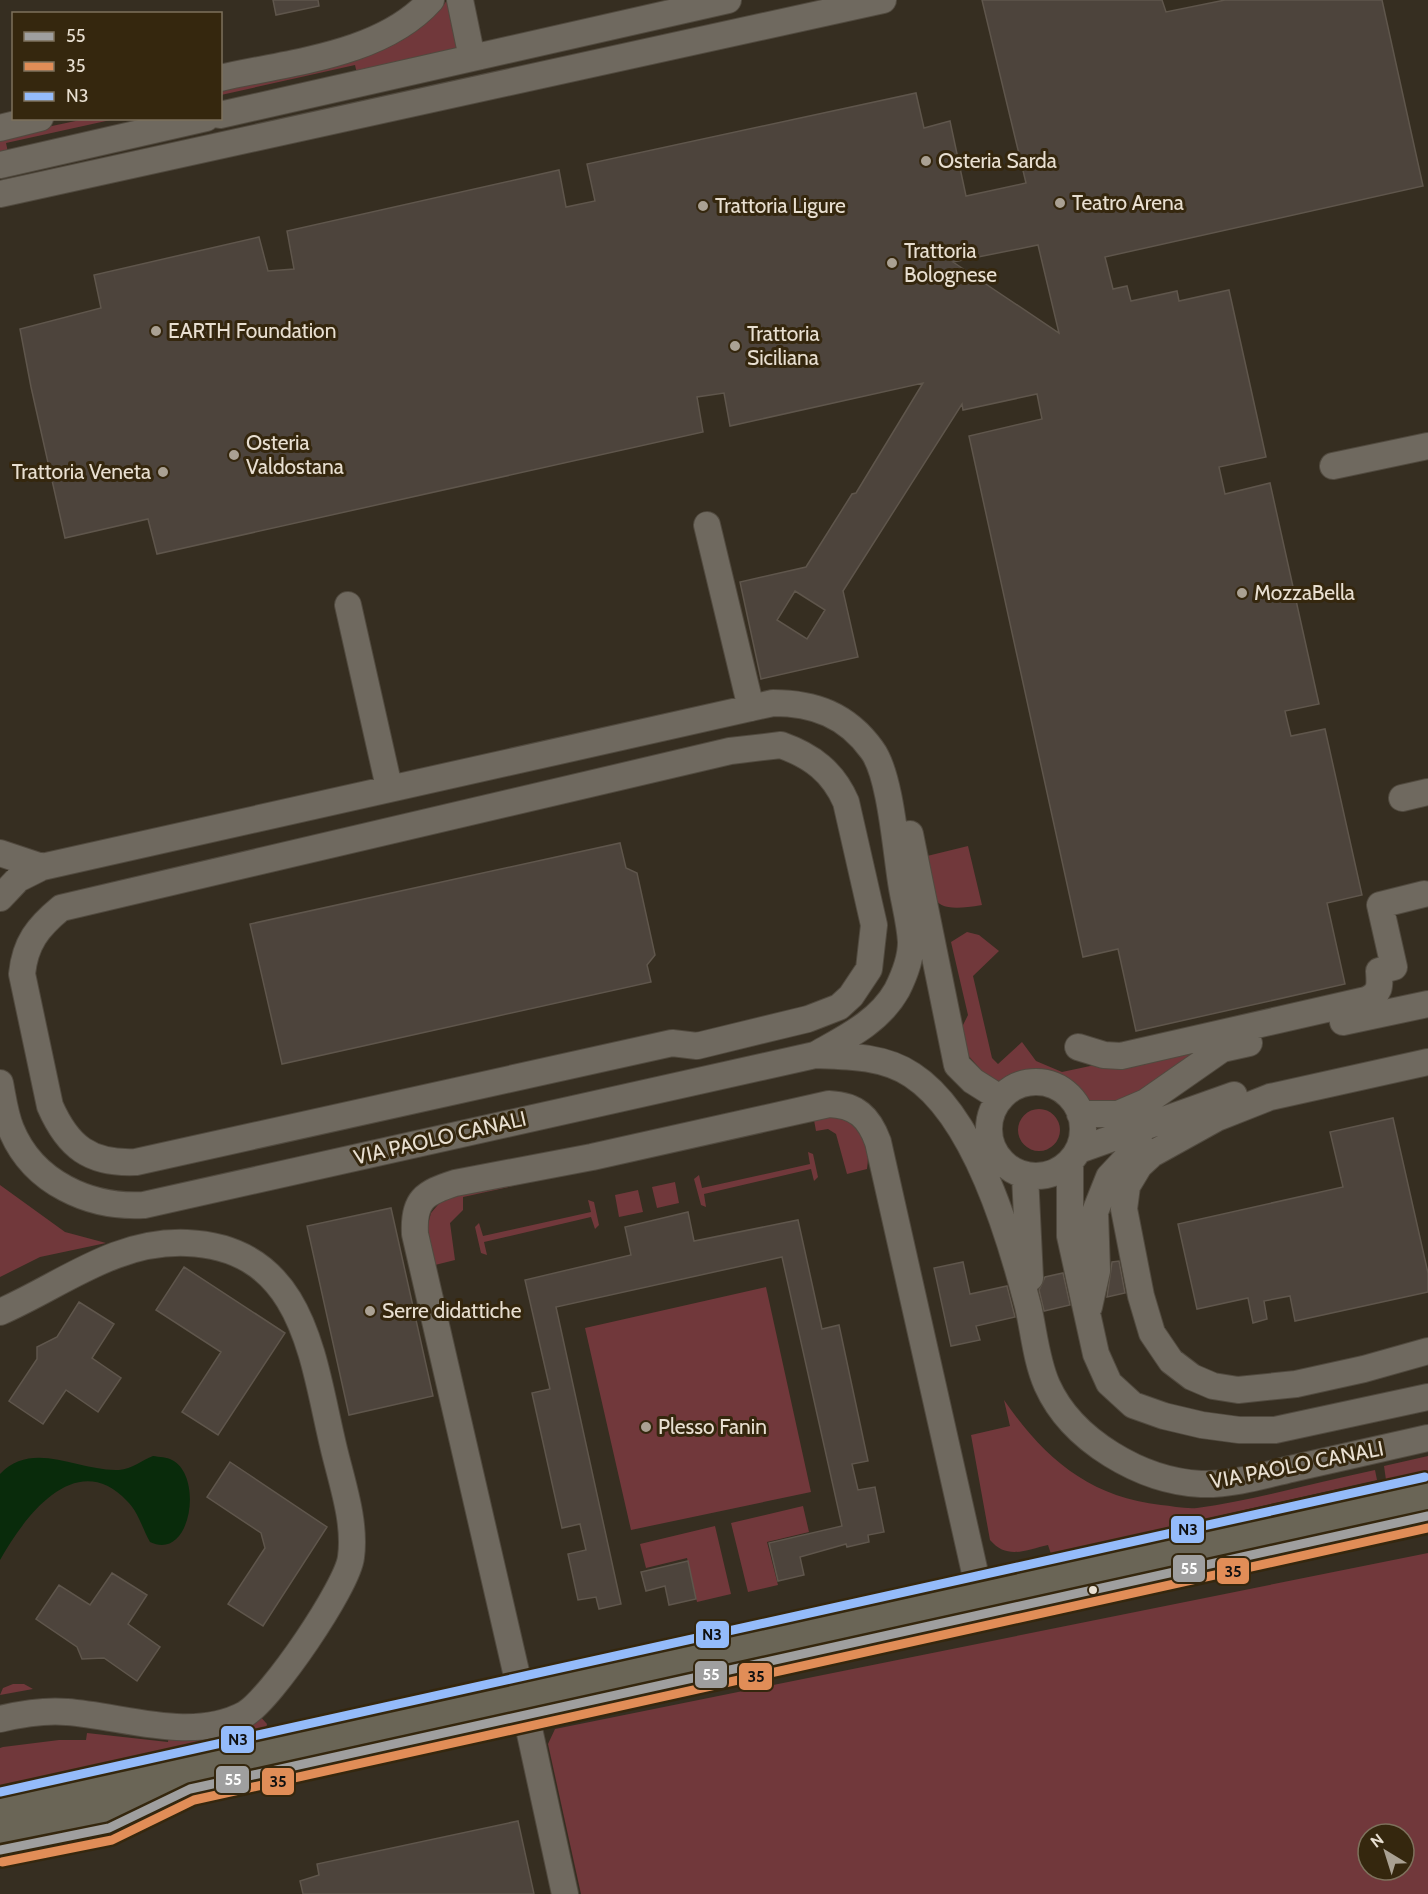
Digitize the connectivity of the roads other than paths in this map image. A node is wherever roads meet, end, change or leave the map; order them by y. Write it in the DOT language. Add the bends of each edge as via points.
graph roads {
  1 [pos="431,0"];
  2 [pos="460,0"];
  3 [pos="728,0"];
  4 [pos="884,0"];
  5 [pos="472,58"];
  6 [pos="222,78"];
  7 [pos="222,115"];
  8 [pos="32,120"];
  9 [pos="197,120"];
  10 [pos="0,128"];
  11 [pos="0,165"];
  12 [pos="0,194"];
  13 [pos="1428,446"];
  14 [pos="1334,466"];
  15 [pos="707,525"];
  16 [pos="348,605"];
  17 [pos="751,708"];
  18 [pos="640,732"];
  19 [pos="648,770"];
  20 [pos="885,785"];
  21 [pos="388,788"];
  22 [pos="1428,792"];
  23 [pos="1402,798"];
  24 [pos="117,850"];
  25 [pos="0,853"];
  26 [pos="42,867"];
  27 [pos="126,891"];
  28 [pos="1424,894"];
  29 [pos="0,898"];
  30 [pos="1428,1004"];
  31 [pos="1078,1047"];
  32 [pos="1428,1048"];
  33 [pos="815,1055"];
  34 [pos="1428,1062"];
  35 [pos="0,1083"];
  36 [pos="935,1094"];
  37 [pos="1000,1098"];
  38 [pos="1080,1114"];
  39 [pos="1217,1118"];
  40 [pos="991,1144"];
  41 [pos="1074,1156"];
  42 [pos="1025,1175"];
  43 [pos="0,1312"];
  44 [pos="1088,1313"];
  45 [pos="1032,1326"];
  46 [pos="1428,1351"];
  47 [pos="1428,1397"];
  48 [pos="1428,1438"];
  49 [pos="1428,1489"];
  50 [pos="1428,1516"];
  51 [pos="981,1601"];
  52 [pos="523,1702"];
  53 [pos="0,1719"];
  54 [pos="190,1789"];
  55 [pos="0,1804"];
  56 [pos="0,1831"];
  57 [pos="0,1850"];
  58 [pos="565,1894"];
  1 -- 6 [label="street" via="409,20 366,44"];
  2 -- 5 [label="street"];
  3 -- 5 [label="street"];
  4 -- 12 [label="street"];
  5 -- 7 [label="street"];
  8 -- 10 [label="street"];
  9 -- 11 [label="street"];
  13 -- 14 [label="street"];
  15 -- 17 [label="street"];
  16 -- 21 [label="street"];
  17 -- 18 [label="street"];
  17 -- 20 [label="street" via="803,703 822,709 873,751"];
  18 -- 19 [label="street"];
  18 -- 21 [label="street"];
  19 -- 27 [label="street"];
  19 -- 27 [label="street" via="745,748 781,745 826,769 846,802 874,925 869,969 839,1007 808,1019 697,1046 672,1043 122,1163 91,1156 65,1136 57,1122 50,1106 22,974 31,938 61,908"];
  20 -- 33 [label="street" via="911,942 909,959 897,989 877,1015"];
  20 -- 37 [label="street" via="909,830 957,1065"];
  21 -- 24 [label="street"];
  22 -- 23 [label="street"];
  24 -- 26 [label="street"];
  24 -- 27 [label="street"];
  25 -- 26 [label="street"];
  26 -- 29 [label="street" via="18,879"];
  28 -- 31 [label="street" via="1380,905 1394,967 1379,971 1380,987 1376,995 1366,1000 1121,1056"];
  30 -- 38 [label="street" via="1222,1048 1146,1102 1118,1114"];
  32 -- 41 [label="street" via="1264,1084"];
  33 -- 35 [label="street, VIA PAOLO CANALI" via="144,1205 124,1206 80,1197 53,1182 28,1157 10,1129"];
  33 -- 36 [label="street, VIA PAOLO CANALI" via="882,1062 911,1074"];
  34 -- 39 [label="street" via="1270,1097"];
  36 -- 40 [label="street, VIA PAOLO CANALI"];
  36 -- 45 [label="street, VIA PAOLO CANALI" via="956,1120 996,1201"];
  37 -- 38 [label="street" via="1026,1083 1041,1083 1068,1095"];
  37 -- 40 [label="street" via="992,1112"];
  38 -- 41 [label="street" via="1083,1135"];
  39 -- 44 [label="street" via="1174,1120 1142,1142 1109,1177 1095,1212 1097,1271"];
  39 -- 46 [label="street" via="1152,1154 1127,1186 1124,1209 1141,1296 1152,1333 1171,1361 1192,1377 1238,1390 1296,1384"];
  40 -- 42 [label="street" via="1005,1164"];
  41 -- 42 [label="street" via="1057,1172"];
  41 -- 44 [label="street" via="1070,1236"];
  42 -- 45 [label="street, VIA PAOLO CANALI"];
  43 -- 53 [label="street" via="99,1260 136,1248 170,1243 213,1246 251,1263 280,1287 306,1332 348,1510 352,1544 347,1574 287,1670 245,1714 194,1727 62,1712"];
  44 -- 47 [label="street" via="1096,1354 1109,1383 1133,1405 1164,1416 1239,1430 1275,1430"];
  45 -- 48 [label="street, VIA PAOLO CANALI" via="1040,1366 1060,1407 1107,1451 1136,1468 1170,1480 1203,1484 1252,1478"];
  49 -- 51 [label="main road"];
  50 -- 51 [label="main road"];
  51 -- 52 [label="main road"];
  51 -- 52 [label="street" via="878,1142 873,1127 861,1113 846,1105 829,1104 455,1183 423,1199 414,1214 416,1234"];
  52 -- 54 [label="main road"];
  52 -- 55 [label="main road"];
  52 -- 58 [label="street"];
  54 -- 56 [label="main road"];
  54 -- 57 [label="street" via="109,1828"];
}
